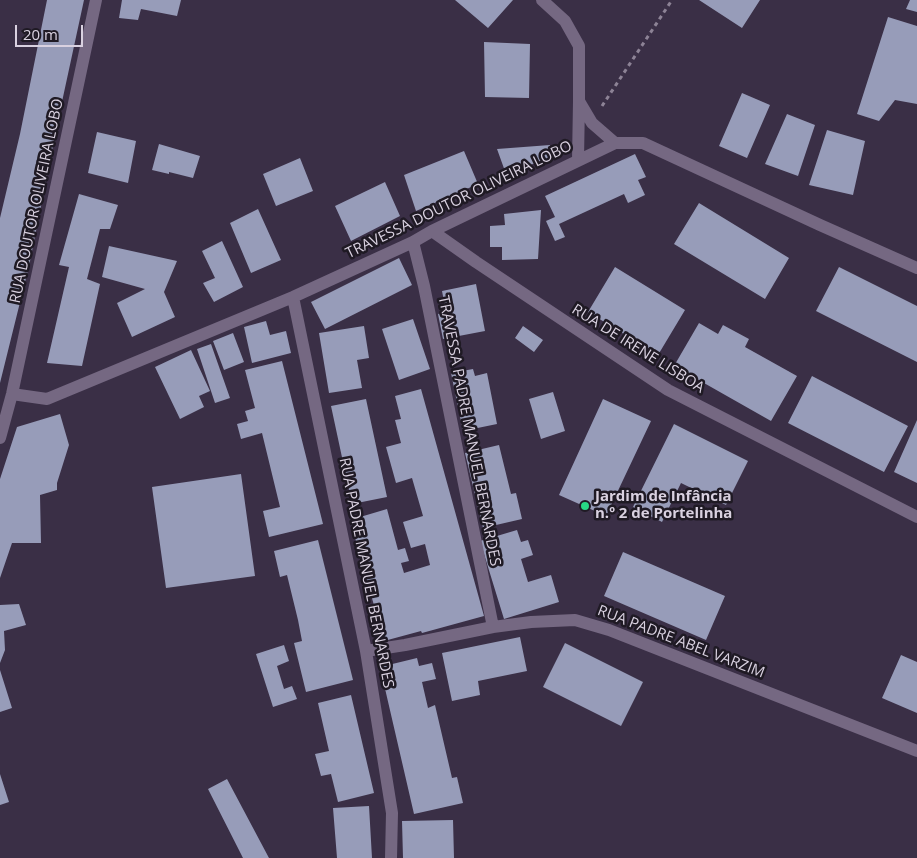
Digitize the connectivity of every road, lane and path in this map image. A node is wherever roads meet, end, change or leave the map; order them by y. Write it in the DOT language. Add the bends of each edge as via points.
graph roads {
  1 [pos="96,0"];
  2 [pos="542,0"];
  3 [pos="672,0"];
  4 [pos="579,101"];
  5 [pos="592,123"];
  6 [pos="615,143"];
  7 [pos="578,160"];
  8 [pos="432,231"];
  9 [pos="413,242"];
  10 [pos="917,268"];
  11 [pos="293,297"];
  12 [pos="12,394"];
  13 [pos="0,437"];
  14 [pos="917,517"];
  15 [pos="493,627"];
  16 [pos="366,651"];
  17 [pos="917,751"];
  18 [pos="391,858"];
  1 -- 12 [label="street, RUA DOUTOR OLIVEIRA LOBO"];
  2 -- 4 [label="street" via="566,21 578,46"];
  3 -- 5 [label="path"];
  4 -- 5 [label="street"];
  4 -- 7 [label="street"];
  5 -- 6 [label="street"];
  6 -- 7 [label="street, TRAVESSA DOUTOR OLIVEIRA LOBO"];
  6 -- 10 [label="street, TRAVESSA DOUTOR OLIVEIRA LOBO" via="643,144"];
  7 -- 8 [label="street, TRAVESSA DOUTOR OLIVEIRA LOBO"];
  8 -- 9 [label="street, TRAVESSA DOUTOR OLIVEIRA LOBO"];
  8 -- 14 [label="street, RUA DE IRENE LISBOA" via="668,390"];
  9 -- 11 [label="street, TRAVESSA DOUTOR OLIVEIRA LOBO"];
  9 -- 15 [label="street, TRAVESSA PADRE MANUEL BERNARDES"];
  11 -- 12 [label="street, TRAVESSA DOUTOR OLIVEIRA LOBO" via="47,398"];
  11 -- 16 [label="street, RUA PADRE MANUEL BERNARDES"];
  12 -- 13 [label="street, RUA DOUTOR OLIVEIRA LOBO"];
  15 -- 16 [label="street, RUA PADRE ABEL VARZIM"];
  15 -- 17 [label="street, RUA PADRE ABEL VARZIM" via="575,620 609,630"];
  16 -- 18 [label="street, RUA PADRE MANUEL BERNARDES" via="392,813"];
}
